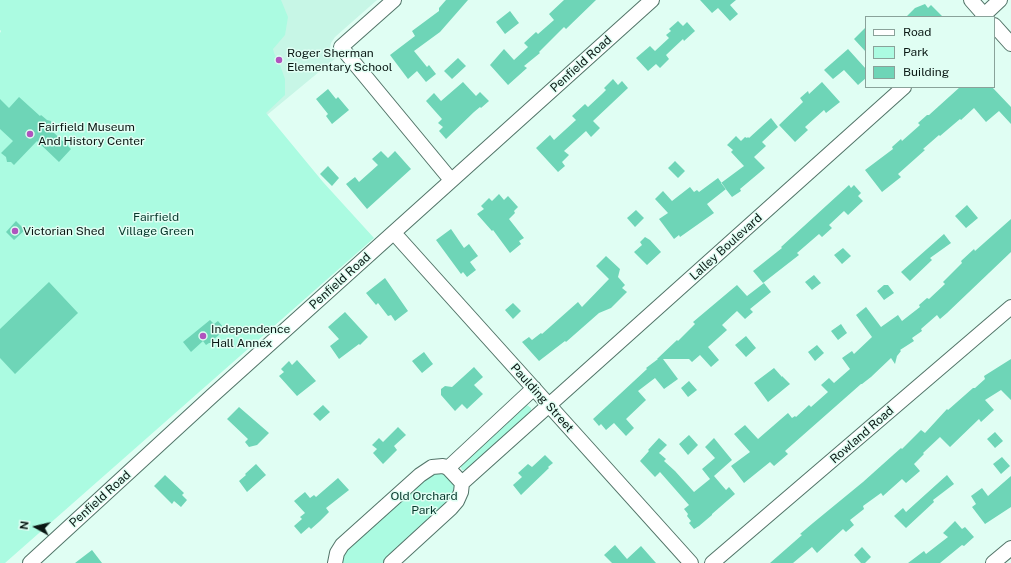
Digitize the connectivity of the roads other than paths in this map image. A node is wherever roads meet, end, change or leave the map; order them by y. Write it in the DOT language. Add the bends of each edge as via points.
graph roads {
  1 [pos="394,0"];
  2 [pos="652,0"];
  3 [pos="971,0"];
  4 [pos="1000,0"];
  5 [pos="984,16"];
  6 [pos="995,26"];
  7 [pos="1011,44"];
  8 [pos="903,88"];
  9 [pos="451,180"];
  10 [pos="394,233"];
  11 [pos="1011,307"];
  12 [pos="534,388"];
  13 [pos="548,407"];
  14 [pos="448,468"];
  15 [pos="462,483"];
  16 [pos="1011,548"];
  17 [pos="30,563"];
  18 [pos="335,563"];
  19 [pos="391,563"];
  20 [pos="690,563"];
  21 [pos="712,563"];
  22 [pos="993,563"];
  1 -- 9 [label="street" via="341,47"];
  2 -- 9 [label="street, Penfield Road"];
  3 -- 5 [label="street"];
  4 -- 5 [label="street"];
  6 -- 7 [label="street"];
  8 -- 13 [label="street, Lalley Boulevard"];
  9 -- 10 [label="street, Penfield Road"];
  10 -- 12 [label="street, Paulding Street"];
  10 -- 17 [label="street, Penfield Road"];
  11 -- 21 [label="street, Rowland Road"];
  12 -- 13 [label="street, Paulding Street"];
  12 -- 14 [label="street"];
  13 -- 15 [label="street"];
  13 -- 20 [label="street, Paulding Street"];
  14 -- 15 [label="street"];
  14 -- 18 [label="street" via="432,467 420,475 342,545"];
  15 -- 19 [label="street" via="459,496 451,508"];
  16 -- 22 [label="street"];
}
